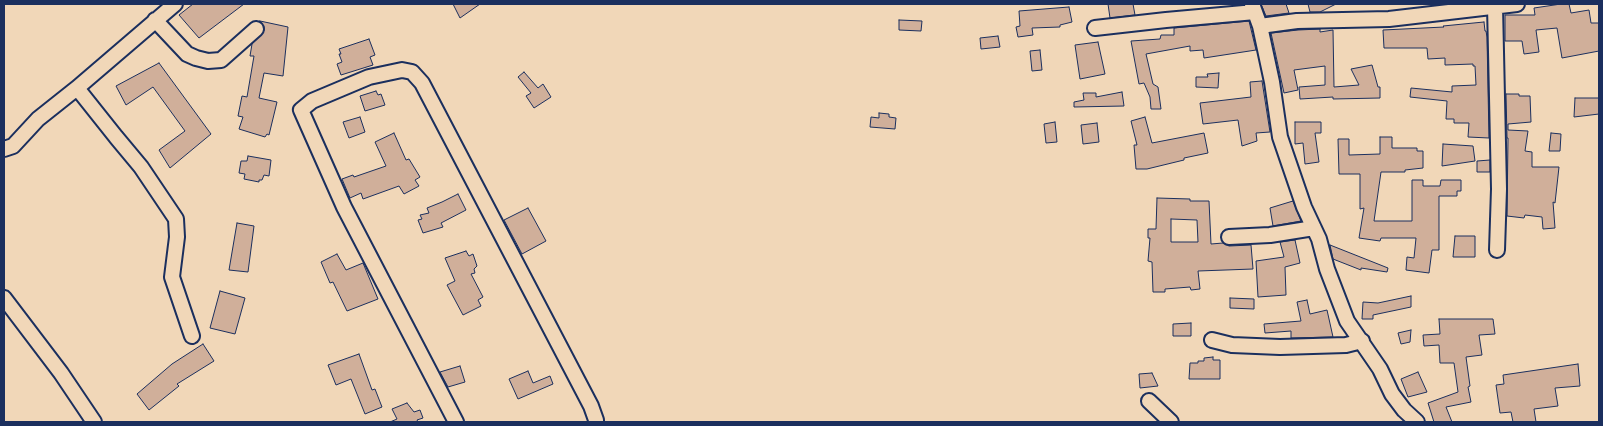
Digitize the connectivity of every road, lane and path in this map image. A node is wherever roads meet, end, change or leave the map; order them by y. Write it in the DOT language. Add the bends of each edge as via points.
graph roads {
  1 [pos="175,4"];
  2 [pos="1517,4"];
  3 [pos="1495,6"];
  4 [pos="1254,8"];
  5 [pos="155,20"];
  6 [pos="1260,26"];
  7 [pos="1095,28"];
  8 [pos="256,29"];
  9 [pos="77,88"];
  10 [pos="4,149"];
  11 [pos="1314,228"];
  12 [pos="1229,237"];
  13 [pos="1497,250"];
  14 [pos="4,298"];
  15 [pos="192,336"];
  16 [pos="1212,340"];
  17 [pos="1362,342"];
  18 [pos="1149,402"];
  19 [pos="94,422"];
  20 [pos="456,422"];
  21 [pos="596,422"];
  22 [pos="1171,422"];
  23 [pos="1417,422"];
  1 -- 5 [label="street"];
  2 -- 3 [label="street"];
  3 -- 6 [label="street" via="1389,19"];
  3 -- 13 [label="street"];
  4 -- 6 [label="street"];
  4 -- 7 [label="street"];
  5 -- 8 [label="street" via="187,54 208,61 221,60"];
  5 -- 9 [label="street"];
  6 -- 11 [label="street" via="1280,137"];
  9 -- 10 [label="street" via="38,119 13,146"];
  9 -- 15 [label="street" via="141,167 176,219 172,277"];
  11 -- 12 [label="street"];
  11 -- 17 [label="street" via="1347,321"];
  14 -- 19 [label="street"];
  16 -- 17 [label="street" via="1232,345 1280,347"];
  17 -- 23 [label="street" via="1392,394"];
  18 -- 22 [label="street"];
  20 -- 21 [label="street" via="344,207 301,110 312,101 369,77 402,70 412,72 422,83 591,406"];
}
